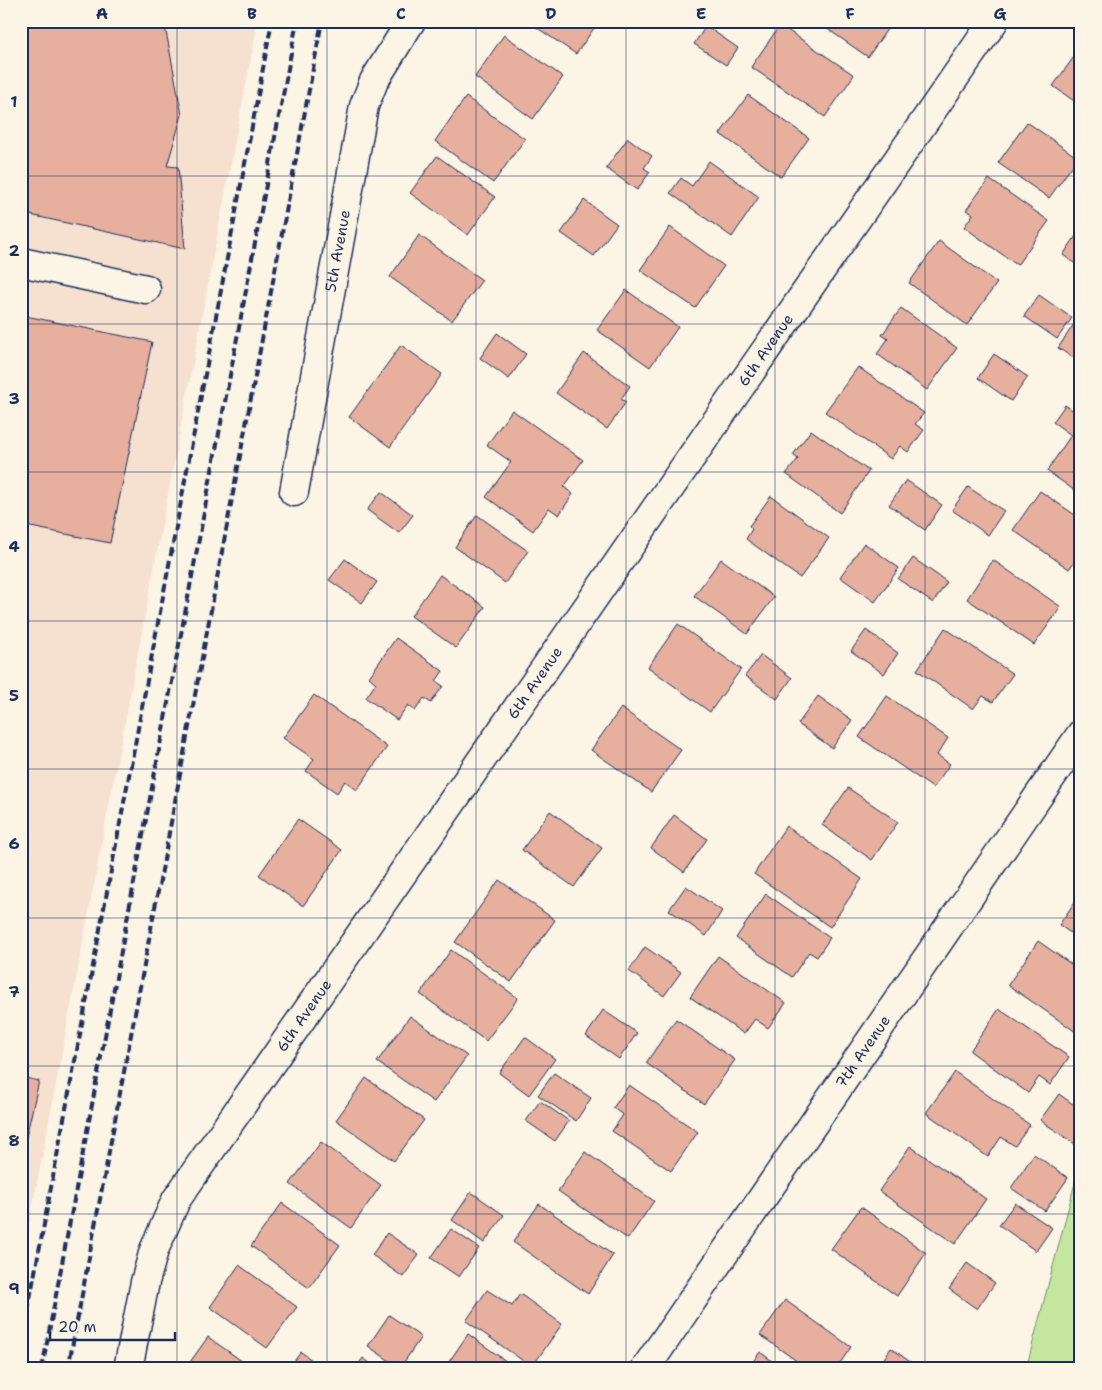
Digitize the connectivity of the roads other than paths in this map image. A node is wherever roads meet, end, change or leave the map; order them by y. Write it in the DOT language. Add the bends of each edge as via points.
graph roads {
  1 [pos="411,21"];
  2 [pos="994,21"];
  3 [pos="21,262"];
  4 [pos="146,289"];
  5 [pos="294,492"];
  6 [pos="1081,734"];
  7 [pos="128,1369"];
  8 [pos="645,1369"];
  1 -- 5 [label="street, 5th Avenue" via="374,81 364,106"];
  2 -- 7 [label="street, 6th Avenue" via="176,1200 154,1250"];
  3 -- 4 [label="street"];
  6 -- 8 [label="street, 7th Avenue"];
}
